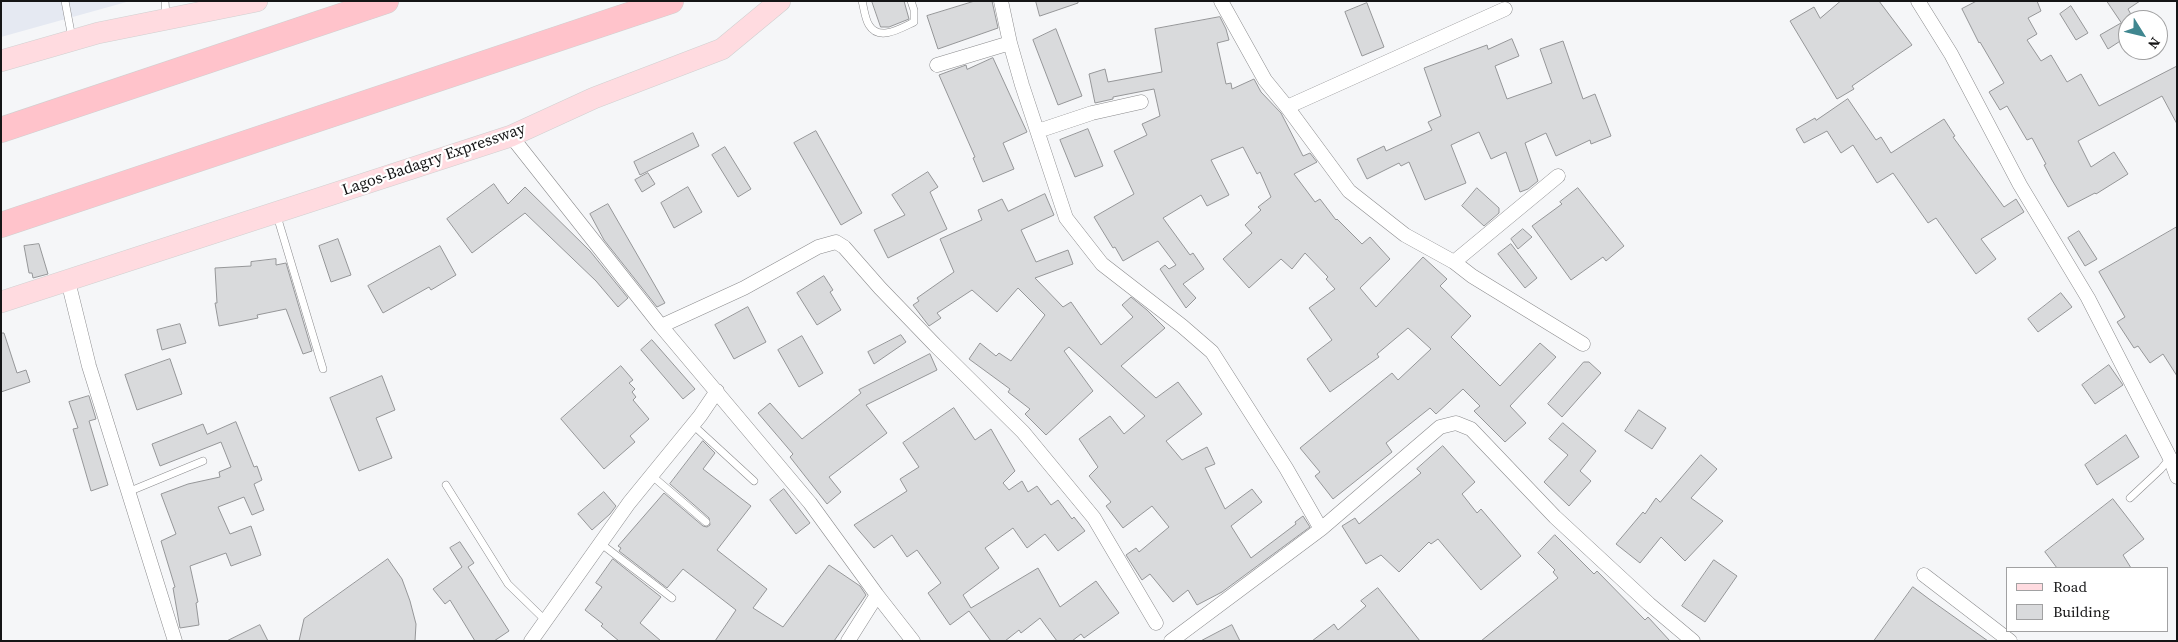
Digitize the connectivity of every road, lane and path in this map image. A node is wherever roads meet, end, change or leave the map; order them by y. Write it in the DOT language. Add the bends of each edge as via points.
graph roads {
  1 [pos="65,1"];
  2 [pos="257,1"];
  3 [pos="386,1"];
  4 [pos="671,1"];
  5 [pos="780,1"];
  6 [pos="862,1"];
  7 [pos="911,1"];
  8 [pos="1000,1"];
  9 [pos="1221,1"];
  10 [pos="1918,1"];
  11 [pos="1505,9"];
  12 [pos="166,10"];
  13 [pos="73,40"];
  14 [pos="1010,43"];
  15 [pos="1,61"];
  16 [pos="937,65"];
  17 [pos="1141,102"];
  18 [pos="1287,107"];
  19 [pos="1,130"];
  20 [pos="1038,131"];
  21 [pos="511,136"];
  22 [pos="1558,176"];
  23 [pos="276,213"];
  24 [pos="1,225"];
  25 [pos="1454,262"];
  26 [pos="68,281"];
  27 [pos="1,302"];
  28 [pos="661,326"];
  29 [pos="1583,344"];
  30 [pos="323,369"];
  31 [pos="717,391"];
  32 [pos="693,424"];
  33 [pos="2170,458"];
  34 [pos="203,461"];
  35 [pos="651,475"];
  36 [pos="2177,477"];
  37 [pos="754,481"];
  38 [pos="446,485"];
  39 [pos="128,492"];
  40 [pos="2130,498"];
  41 [pos="706,522"];
  42 [pos="1321,529"];
  43 [pos="600,544"];
  44 [pos="1924,575"];
  45 [pos="877,595"];
  46 [pos="672,598"];
  47 [pos="545,620"];
  48 [pos="1156,623"];
  49 [pos="175,641"];
  50 [pos="531,641"];
  51 [pos="848,641"];
  52 [pos="913,641"];
  53 [pos="1171,641"];
  54 [pos="1693,641"];
  55 [pos="2010,641"];
  1 -- 13 [label="lane"];
  2 -- 12 [label="main road"];
  3 -- 19 [label="highway"];
  4 -- 24 [label="highway"];
  5 -- 21 [label="main road, Lagos-Badagry Expressway" via="722,49 594,98"];
  6 -- 7 [label="lane" via="869,26 885,34 914,22"];
  8 -- 14 [label="street"];
  9 -- 18 [label="street" via="1265,80"];
  10 -- 33 [label="street" via="1952,54 2020,185 2088,298"];
  11 -- 18 [label="street"];
  12 -- 13 [label="main road"];
  13 -- 15 [label="main road"];
  14 -- 16 [label="street"];
  14 -- 20 [label="street"];
  17 -- 20 [label="street" via="1092,113"];
  18 -- 25 [label="street" via="1349,191 1404,235"];
  20 -- 42 [label="street" via="1066,218 1102,264 1212,352"];
  21 -- 23 [label="main road, Lagos-Badagry Expressway"];
  21 -- 28 [label="street"];
  22 -- 25 [label="street"];
  23 -- 26 [label="main road, Lagos-Badagry Expressway"];
  23 -- 30 [label="lane"];
  25 -- 29 [label="street"];
  26 -- 27 [label="main road, Lagos-Badagry Expressway"];
  26 -- 39 [label="street" via="89,366"];
  28 -- 31 [label="street"];
  28 -- 48 [label="street" via="744,288 818,246 836,242 1023,432 1094,518"];
  31 -- 32 [label="street"];
  31 -- 45 [label="street" via="810,503"];
  32 -- 35 [label="street"];
  32 -- 37 [label="lane"];
  33 -- 36 [label="street"];
  33 -- 40 [label="lane"];
  34 -- 39 [label="lane"];
  35 -- 41 [label="lane"];
  35 -- 43 [label="street"];
  38 -- 47 [label="lane" via="508,584"];
  39 -- 49 [label="street"];
  42 -- 53 [label="street"];
  42 -- 54 [label="street" via="1440,428 1456,423 1470,429 1555,517"];
  43 -- 46 [label="lane"];
  43 -- 47 [label="street"];
  44 -- 55 [label="street"];
  45 -- 51 [label="street"];
  45 -- 52 [label="street"];
  47 -- 50 [label="street"];
}
